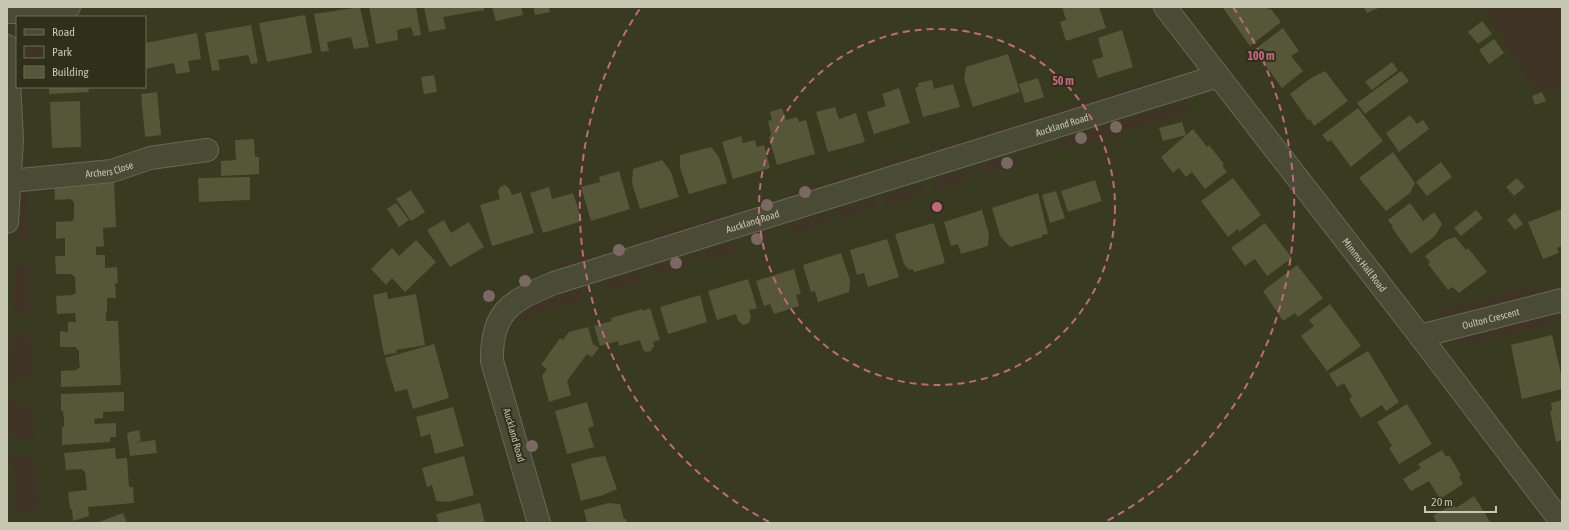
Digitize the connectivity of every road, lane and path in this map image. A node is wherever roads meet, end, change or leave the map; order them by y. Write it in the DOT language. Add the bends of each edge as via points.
graph roads {
  1 [pos="69,7"];
  2 [pos="1165,7"];
  3 [pos="7,12"];
  4 [pos="7,46"];
  5 [pos="1218,76"];
  6 [pos="207,150"];
  7 [pos="10,181"];
  8 [pos="7,222"];
  9 [pos="1562,300"];
  10 [pos="1420,336"];
  11 [pos="538,523"];
  12 [pos="1562,523"];
  1 -- 3 [label="street"];
  2 -- 5 [label="street, Mimms Hall Road"];
  4 -- 7 [label="street" via="12,113"];
  5 -- 10 [label="street, Mimms Hall Road"];
  5 -- 11 [label="street, Auckland Road" via="554,283 517,300 498,321 492,340 492,361"];
  6 -- 7 [label="street, Archers Close" via="150,158 112,171"];
  7 -- 8 [label="street"];
  9 -- 10 [label="street, Oulton Crescent"];
  10 -- 12 [label="street, Mimms Hall Road"];
}
